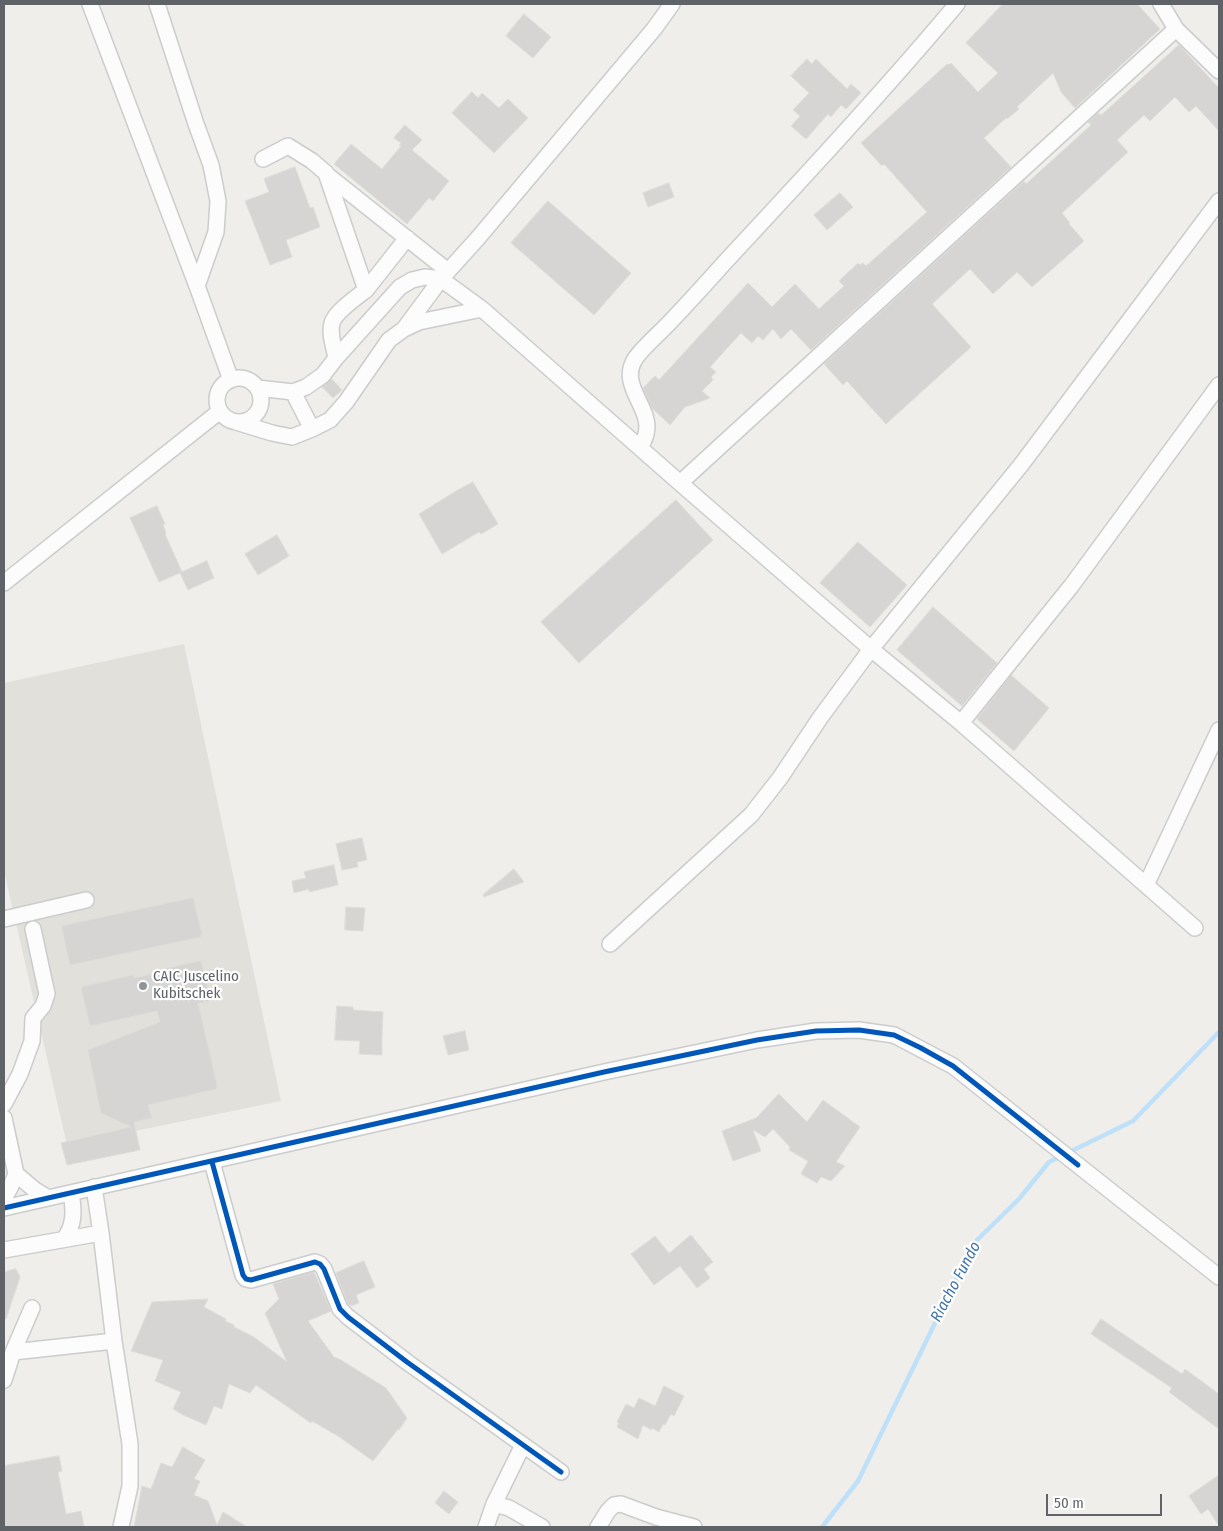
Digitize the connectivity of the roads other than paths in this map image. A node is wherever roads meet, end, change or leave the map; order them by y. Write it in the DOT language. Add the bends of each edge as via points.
graph roads {
  1 [pos="90,4"];
  2 [pos="158,4"];
  3 [pos="672,4"];
  4 [pos="956,4"];
  5 [pos="1161,4"];
  6 [pos="1176,29"];
  7 [pos="1219,71"];
  8 [pos="263,159"];
  9 [pos="326,174"];
  10 [pos="1219,201"];
  11 [pos="407,238"];
  12 [pos="445,275"];
  13 [pos="198,286"];
  14 [pos="366,290"];
  15 [pos="482,309"];
  16 [pos="404,329"];
  17 [pos="336,358"];
  18 [pos="231,380"];
  19 [pos="1219,385"];
  20 [pos="258,388"];
  21 [pos="293,392"];
  22 [pos="220,412"];
  23 [pos="236,422"];
  24 [pos="312,429"];
  25 [pos="640,448"];
  26 [pos="680,483"];
  27 [pos="4,583"];
  28 [pos="871,649"];
  29 [pos="961,723"];
  30 [pos="1219,730"];
  31 [pos="1146,885"];
  32 [pos="86,900"];
  33 [pos="4,919"];
  34 [pos="33,928"];
  35 [pos="1195,928"];
  36 [pos="610,944"];
  37 [pos="4,1104"];
  38 [pos="4,1118"];
  39 [pos="212,1162"];
  40 [pos="16,1174"];
  41 [pos="94,1187"];
  42 [pos="71,1193"];
  43 [pos="48,1198"];
  44 [pos="4,1199"];
  45 [pos="4,1208"];
  46 [pos="101,1233"];
  47 [pos="64,1239"];
  48 [pos="4,1250"];
  49 [pos="1219,1277"];
  50 [pos="32,1308"];
  51 [pos="114,1341"];
  52 [pos="13,1352"];
  53 [pos="4,1380"];
  54 [pos="523,1445"];
  55 [pos="561,1472"];
  56 [pos="494,1504"];
  57 [pos="121,1527"];
  58 [pos="486,1527"];
  59 [pos="542,1527"];
  60 [pos="598,1527"];
  61 [pos="694,1527"];
  1 -- 13 [label="street"];
  2 -- 13 [label="street" via="212,165 218,201 216,232"];
  3 -- 12 [label="street"];
  4 -- 25 [label="street" via="821,158 635,358 631,367 631,383 647,424"];
  5 -- 6 [label="street"];
  6 -- 7 [label="street"];
  6 -- 26 [label="street"];
  8 -- 9 [label="street" via="288,146"];
  9 -- 11 [label="street"];
  9 -- 14 [label="street"];
  10 -- 28 [label="street" via="1021,465"];
  11 -- 12 [label="street"];
  11 -- 14 [label="street"];
  12 -- 15 [label="street"];
  12 -- 16 [label="street"];
  12 -- 17 [label="street" via="412,280 400,287"];
  13 -- 18 [label="street"];
  14 -- 17 [label="street" via="332,322"];
  15 -- 16 [label="street" via="419,322"];
  15 -- 25 [label="street"];
  16 -- 24 [label="street" via="389,340 330,420"];
  17 -- 21 [label="street" via="323,375"];
  18 -- 20 [label="street" via="241,378"];
  18 -- 22 [label="street" via="218,393"];
  19 -- 29 [label="street" via="1072,585"];
  20 -- 21 [label="street"];
  20 -- 23 [label="street" via="260,408 246,421"];
  21 -- 24 [label="street"];
  22 -- 23 [label="street"];
  22 -- 27 [label="street"];
  23 -- 24 [label="street" via="292,437"];
  25 -- 26 [label="street"];
  26 -- 28 [label="street"];
  28 -- 29 [label="street"];
  28 -- 36 [label="street" via="751,815"];
  29 -- 31 [label="street"];
  30 -- 31 [label="street"];
  31 -- 35 [label="street"];
  32 -- 33 [label="street"];
  34 -- 37 [label="street" via="47,994 43,1006 33,1018 32,1041"];
  38 -- 40 [label="street"];
  39 -- 41 [label="street"];
  39 -- 49 [label="street" via="757,1040 816,1031 859,1030 894,1036 953,1066"];
  39 -- 54 [label="street" via="246,1279 315,1262 320,1264 340,1309 348,1317"];
  40 -- 43 [label="street"];
  40 -- 44 [label="street"];
  41 -- 42 [label="street"];
  41 -- 46 [label="street"];
  42 -- 43 [label="street"];
  42 -- 47 [label="street" via="73,1221"];
  43 -- 45 [label="street"];
  46 -- 47 [label="street"];
  46 -- 51 [label="street"];
  47 -- 48 [label="street"];
  50 -- 52 [label="street"];
  51 -- 52 [label="street"];
  51 -- 57 [label="street" via="130,1444 130,1486"];
  52 -- 53 [label="street"];
  54 -- 55 [label="street"];
  54 -- 56 [label="street"];
  56 -- 58 [label="street"];
  56 -- 59 [label="street" via="509,1508"];
  60 -- 61 [label="street" via="614,1504 621,1504"];
}
